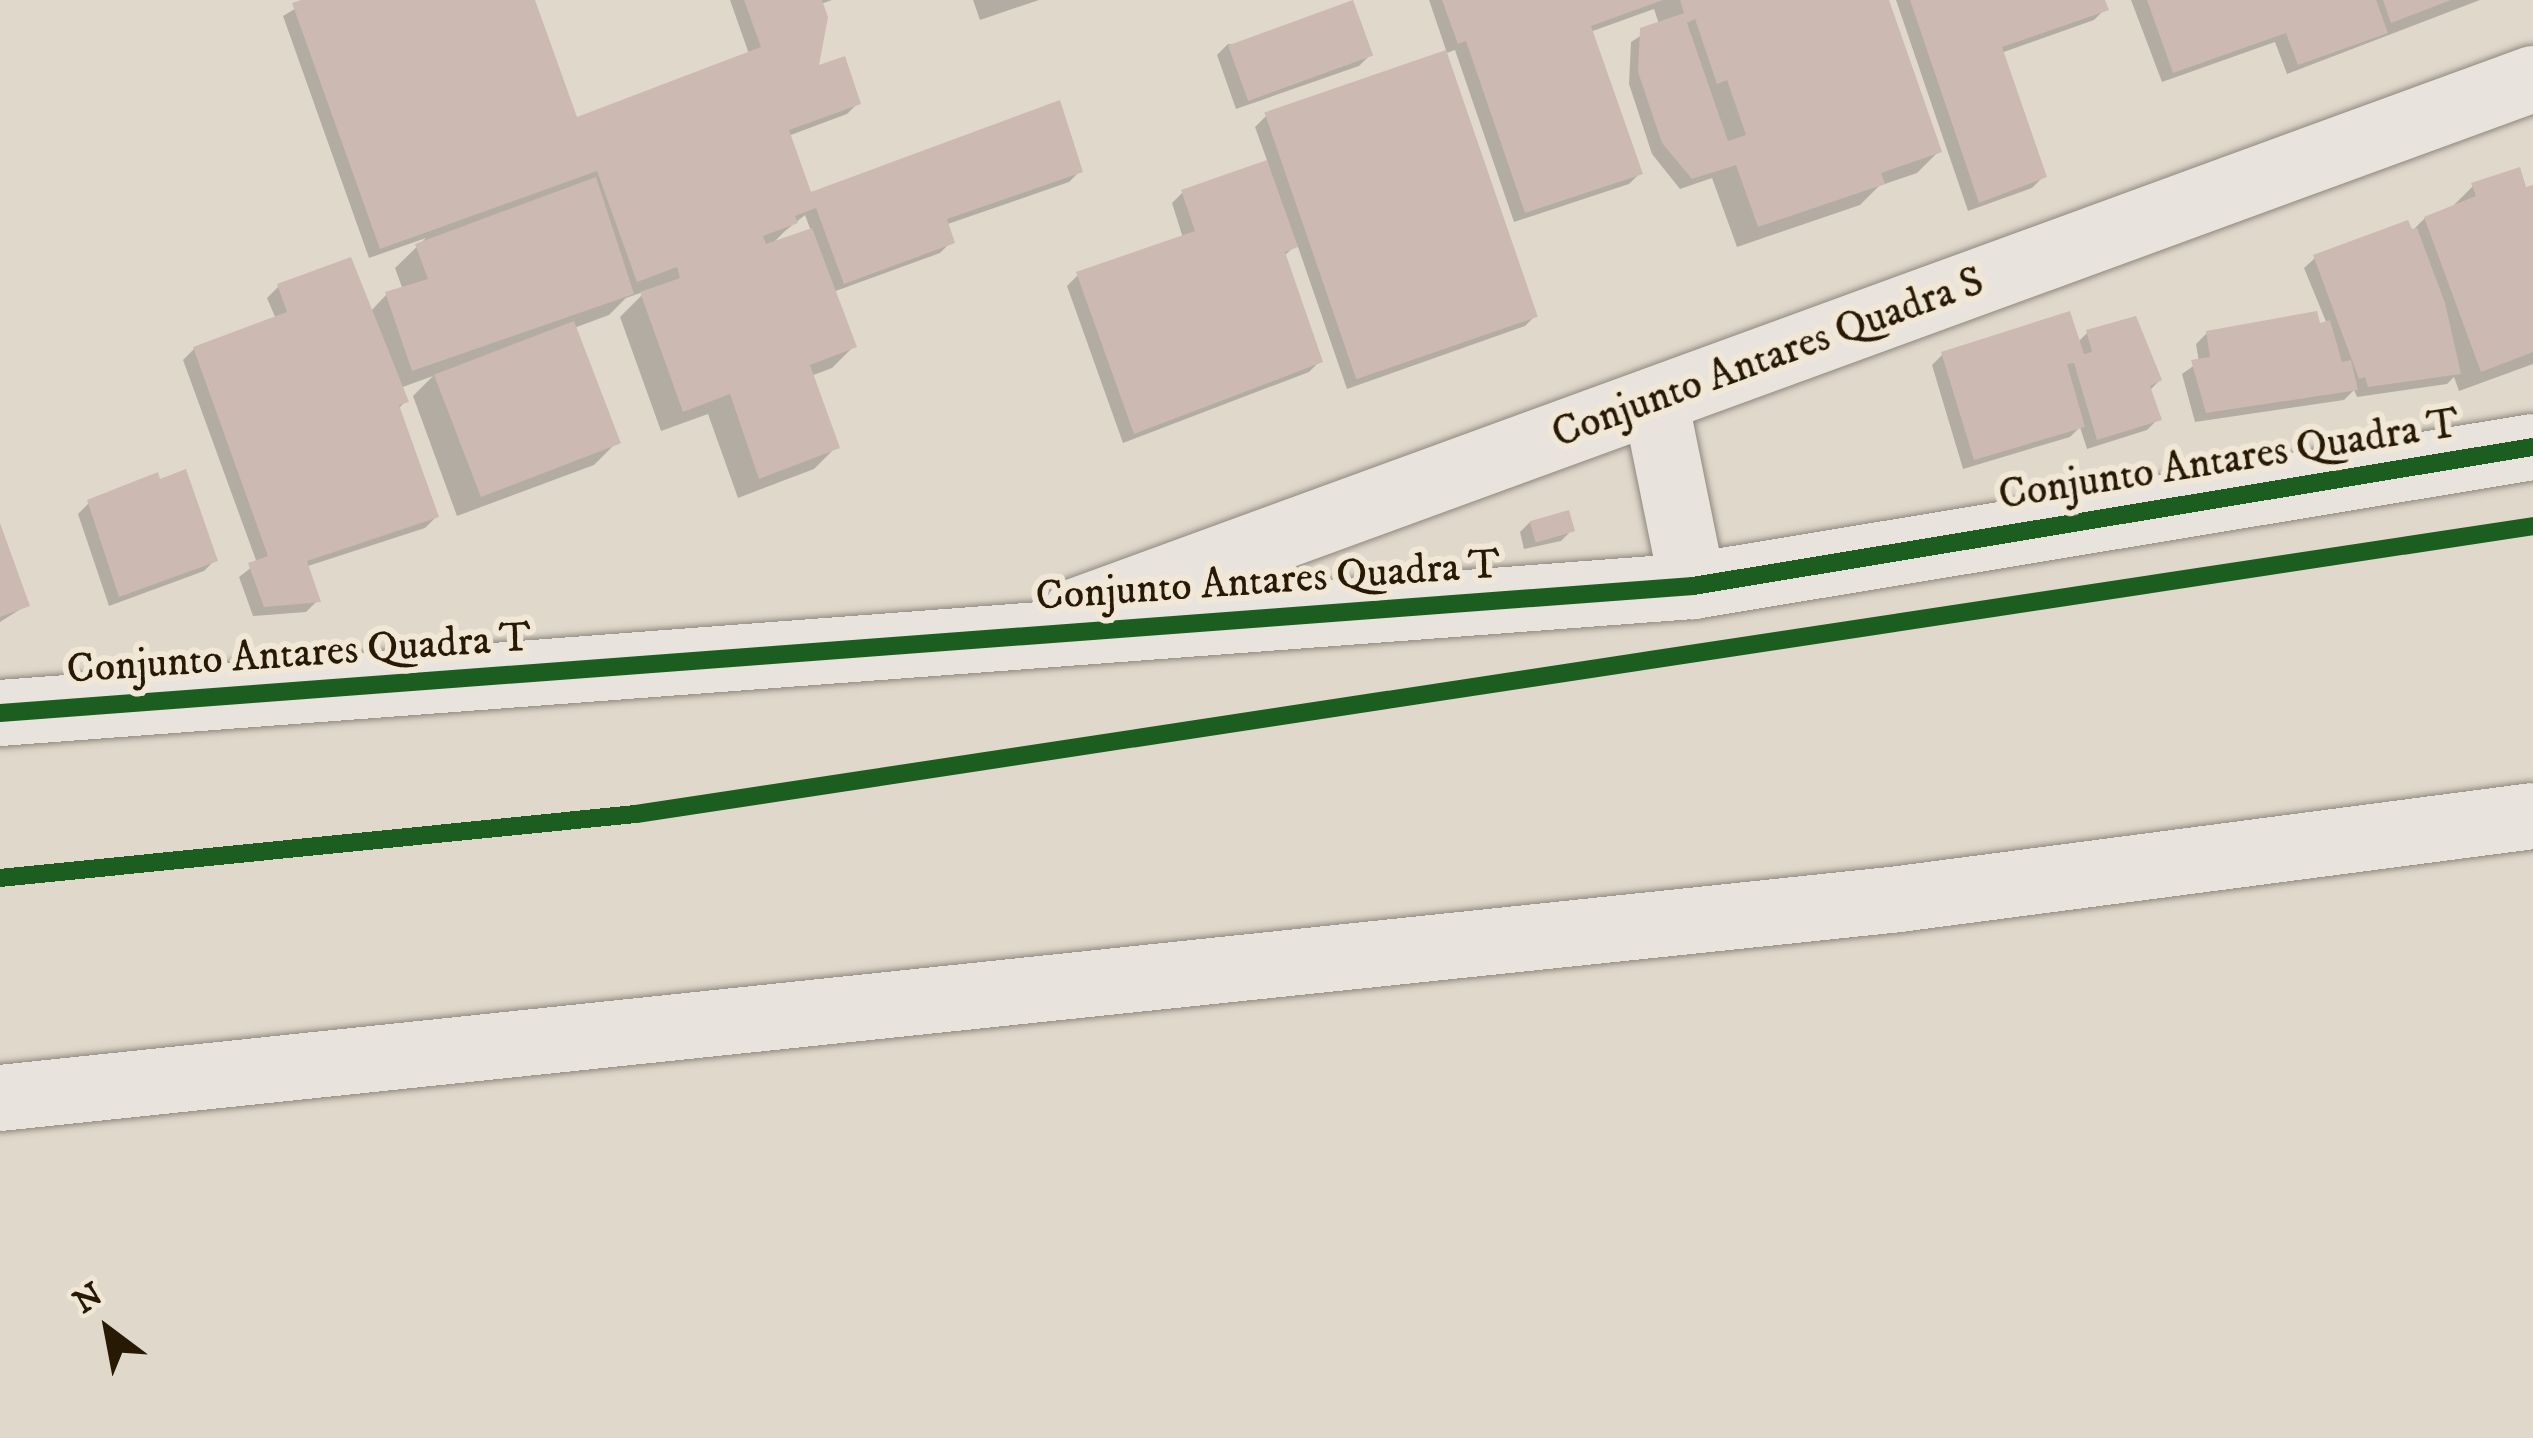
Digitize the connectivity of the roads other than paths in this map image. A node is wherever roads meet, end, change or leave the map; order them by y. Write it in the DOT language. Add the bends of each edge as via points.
graph roads {
  1 [pos="2533,79"];
  2 [pos="1655,400"];
  3 [pos="2533,447"];
  4 [pos="1693,586"];
  5 [pos="1003,637"];
  6 [pos="0,713"];
  7 [pos="2533,816"];
  8 [pos="0,1098"];
  1 -- 2 [label="street, Conjunto Antares Quadra S"];
  2 -- 4 [label="street"];
  2 -- 5 [label="street, Conjunto Antares Quadra S"];
  3 -- 4 [label="street, Conjunto Antares Quadra T"];
  4 -- 5 [label="street, Conjunto Antares Quadra T"];
  5 -- 6 [label="street, Conjunto Antares Quadra T"];
  7 -- 8 [label="street" via="1898,899"];
}
